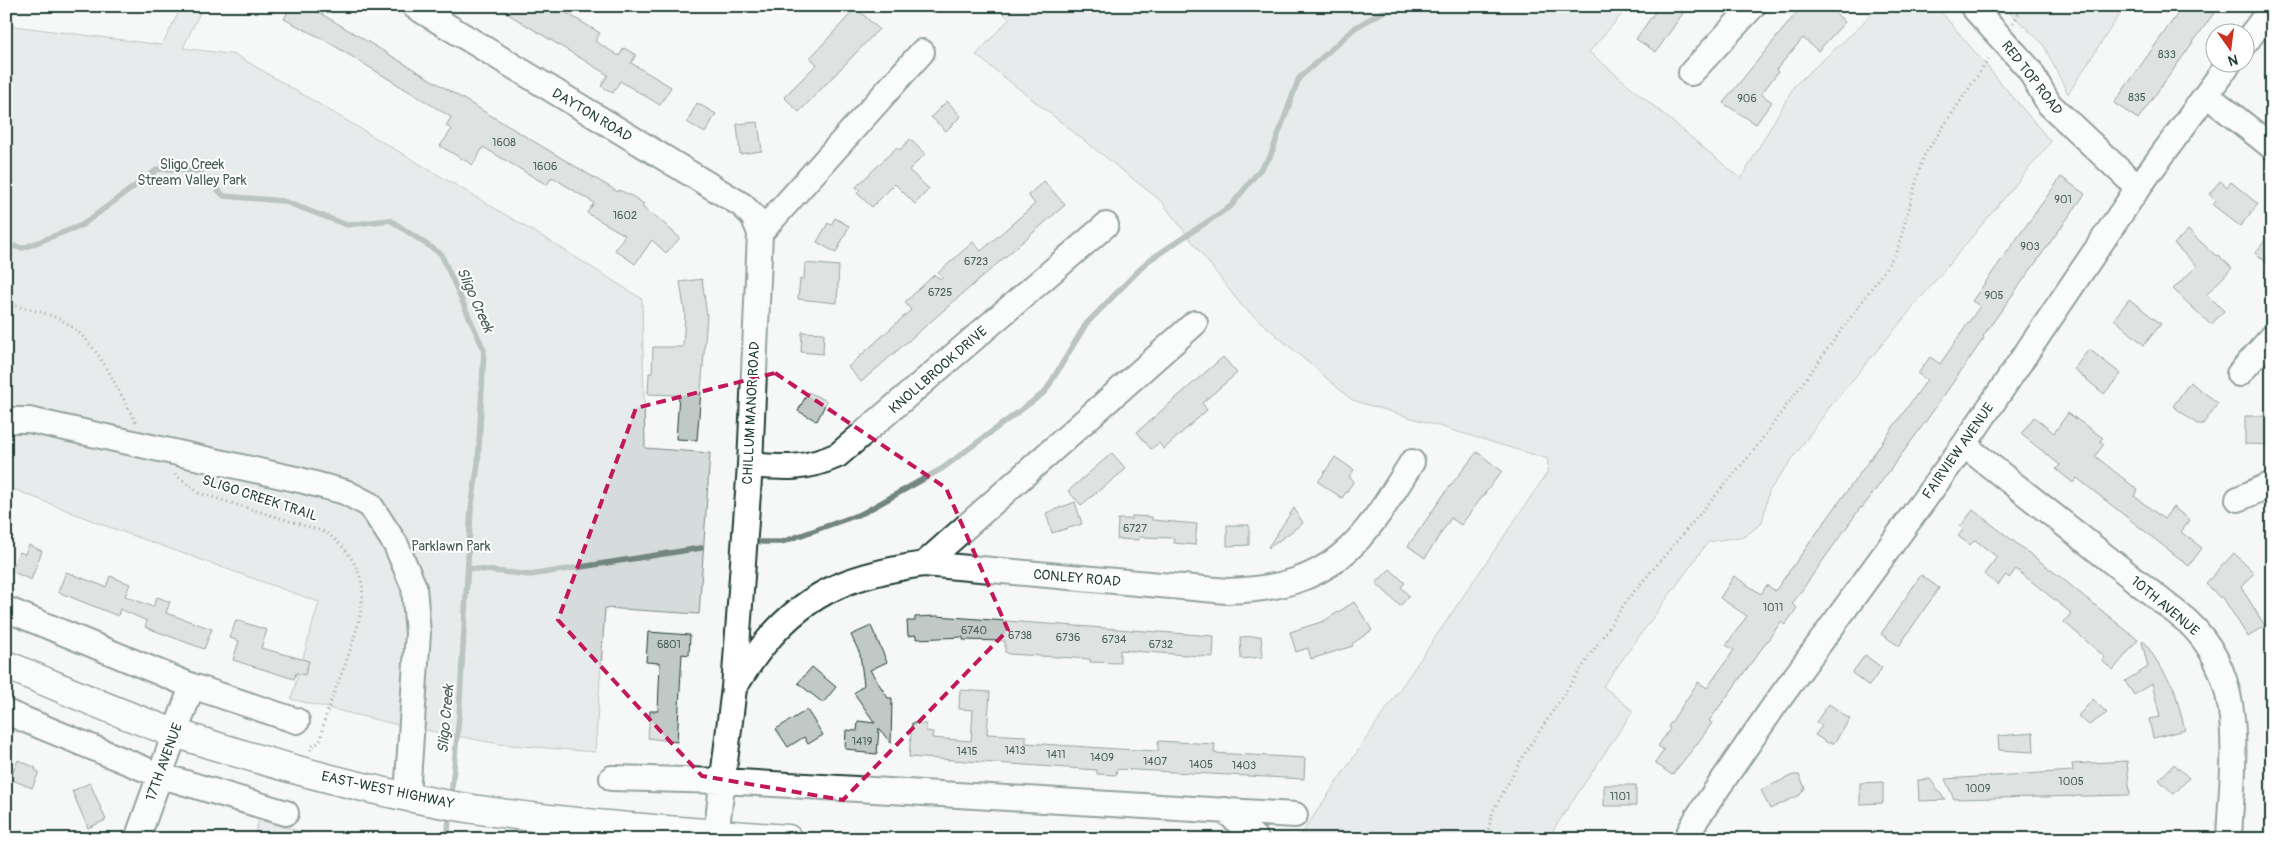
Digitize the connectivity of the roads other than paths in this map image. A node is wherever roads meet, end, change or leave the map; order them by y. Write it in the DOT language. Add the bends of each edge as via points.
graph roads {
  1 [pos="414,6"];
  2 [pos="1753,6"];
  3 [pos="1972,6"];
  4 [pos="2272,7"];
  5 [pos="2256,29"];
  6 [pos="922,52"];
  7 [pos="2223,72"];
  8 [pos="1691,73"];
  9 [pos="2206,95"];
  10 [pos="2272,147"];
  11 [pos="2138,188"];
  12 [pos="1106,224"];
  13 [pos="760,233"];
  14 [pos="1195,323"];
  15 [pos="2272,337"];
  16 [pos="2239,374"];
  17 [pos="6,420"];
  18 [pos="1964,445"];
  19 [pos="1412,462"];
  20 [pos="750,465"];
  21 [pos="2272,484"];
  22 [pos="2238,499"];
  23 [pos="924,564"];
  24 [pos="6,609"];
  25 [pos="6,665"];
  26 [pos="192,686"];
  27 [pos="734,688"];
  28 [pos="6,712"];
  29 [pos="297,721"];
  30 [pos="174,732"];
  31 [pos="159,775"];
  32 [pos="612,778"];
  33 [pos="722,781"];
  34 [pos="413,797"];
  35 [pos="1225,810"];
  36 [pos="286,813"];
  37 [pos="1295,814"];
  38 [pos="681,835"];
  39 [pos="716,835"];
  40 [pos="137,839"];
  41 [pos="788,839"];
  42 [pos="1256,839"];
  43 [pos="1686,839"];
  44 [pos="2229,839"];
  1 -- 13 [label="street, DAYTON ROAD" via="742,205 753,216"];
  2 -- 8 [label="street"];
  3 -- 11 [label="street, RED TOP ROAD" via="2029,69 2049,104"];
  4 -- 5 [label="street"];
  6 -- 13 [label="street"];
  7 -- 9 [label="street, FAIRVIEW AVENUE"];
  9 -- 10 [label="street"];
  9 -- 11 [label="street, FAIRVIEW AVENUE"];
  11 -- 18 [label="street, FAIRVIEW AVENUE"];
  12 -- 20 [label="street, KNOLLBROOK DRIVE" via="838,455 812,466"];
  13 -- 20 [label="street, CHILLUM MANOR ROAD"];
  14 -- 23 [label="street"];
  15 -- 16 [label="street"];
  17 -- 34 [label="street" via="29,420 300,480 345,492 370,505 396,544 414,587 417,651"];
  18 -- 43 [label="street, FAIRVIEW AVENUE" via="1774,706"];
  18 -- 44 [label="street, 10TH AVENUE" via="2187,621 2212,651 2225,682 2234,720"];
  19 -- 23 [label="street, CONLEY ROAD" via="1359,540 1325,568 1270,588 1227,591"];
  20 -- 27 [label="street, CHILLUM MANOR ROAD"];
  21 -- 22 [label="street"];
  23 -- 27 [label="street, CONLEY ROAD" via="864,576 813,598 789,617 766,642"];
  24 -- 26 [label="street"];
  25 -- 30 [label="main road, EAST-WEST HIGHWAY"];
  26 -- 29 [label="street"];
  26 -- 30 [label="street, 17TH AVENUE"];
  27 -- 33 [label="street, CHILLUM MANOR ROAD"];
  28 -- 31 [label="street"];
  30 -- 31 [label="street, 17TH AVENUE"];
  30 -- 34 [label="main road, EAST-WEST HIGHWAY" via="266,761"];
  31 -- 36 [label="street"];
  31 -- 40 [label="street, 17TH AVENUE"];
  32 -- 33 [label="street"];
  33 -- 35 [label="street"];
  33 -- 39 [label="street, CHILLUM MANOR ROAD"];
  34 -- 38 [label="main road, EAST-WEST HIGHWAY" via="472,808"];
  35 -- 37 [label="street"];
  35 -- 42 [label="street"];
  38 -- 39 [label="main road, EAST-WEST HIGHWAY"];
  39 -- 41 [label="main road, EAST-WEST HIGHWAY"];
}
